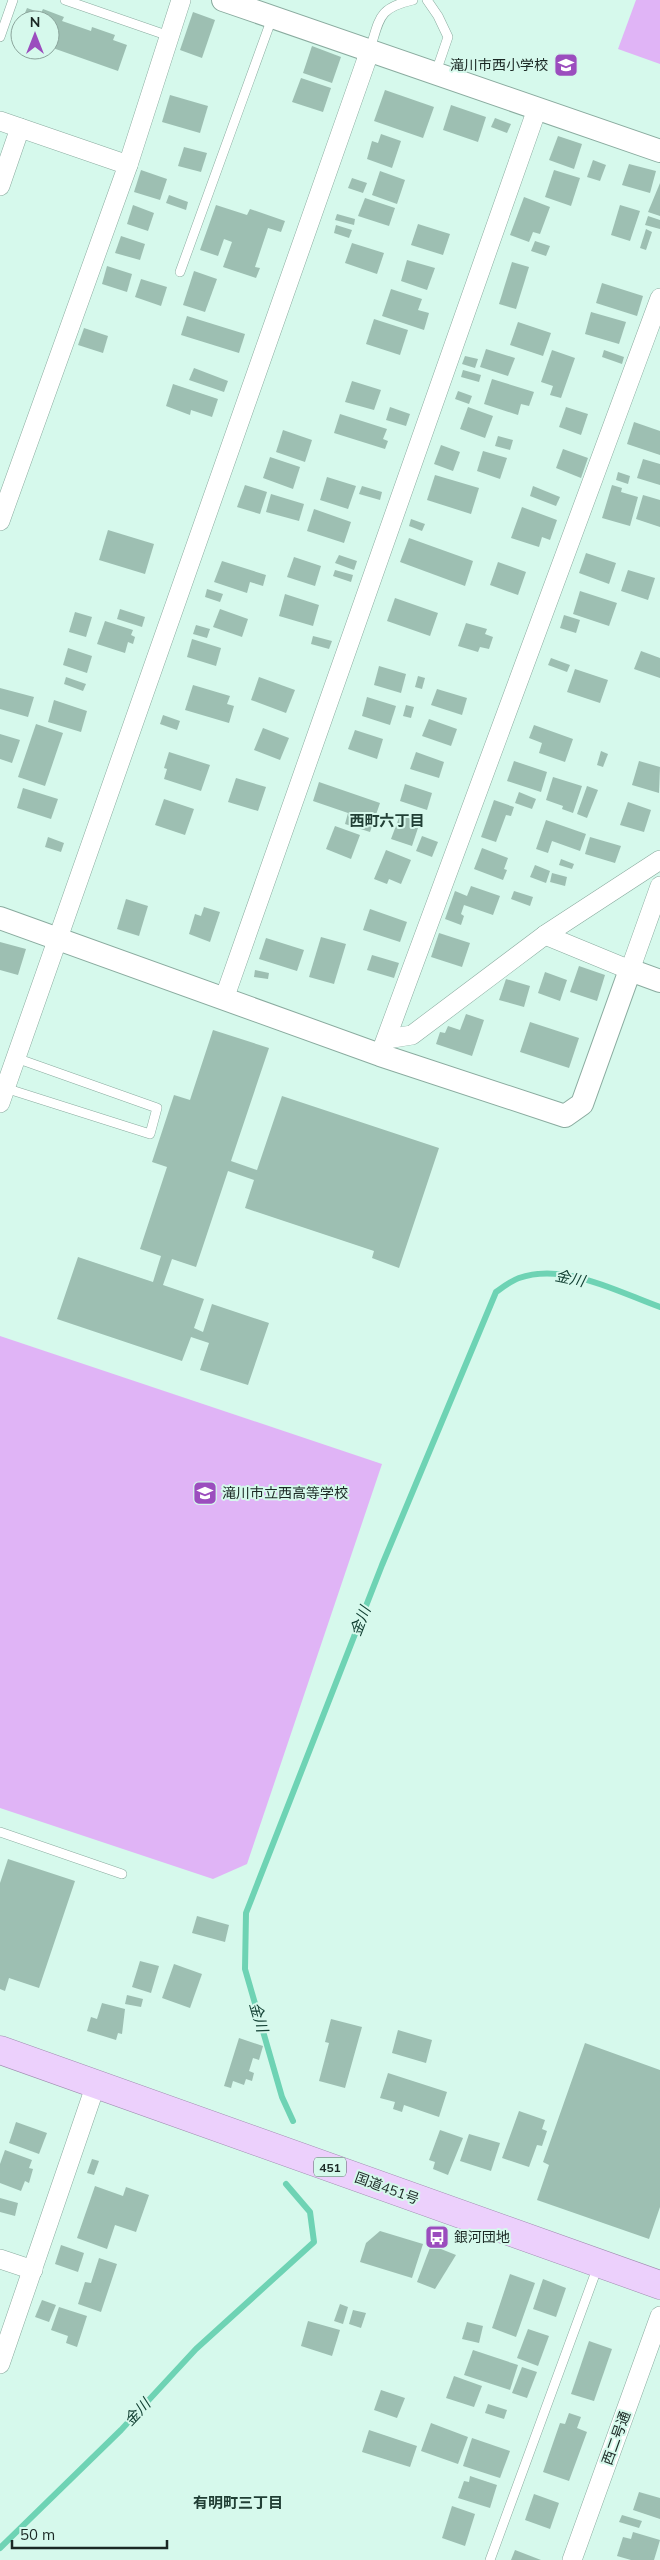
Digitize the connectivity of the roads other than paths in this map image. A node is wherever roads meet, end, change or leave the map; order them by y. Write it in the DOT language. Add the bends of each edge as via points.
graph roads {
  1 [pos="13,0"];
  2 [pos="65,0"];
  3 [pos="181,0"];
  4 [pos="224,0"];
  5 [pos="413,0"];
  6 [pos="427,0"];
  7 [pos="273,17"];
  8 [pos="169,36"];
  9 [pos="0,37"];
  10 [pos="370,50"];
  11 [pos="436,73"];
  12 [pos="537,109"];
  13 [pos="0,121"];
  14 [pos="20,128"];
  15 [pos="660,152"];
  16 [pos="128,164"];
  17 [pos="0,186"];
  18 [pos="180,272"];
  19 [pos="660,298"];
  20 [pos="0,521"];
  21 [pos="660,860"];
  22 [pos="660,886"];
  23 [pos="0,918"];
  24 [pos="545,935"];
  25 [pos="58,938"];
  26 [pos="630,970"];
  27 [pos="660,980"];
  28 [pos="224,999"];
  29 [pos="383,1047"];
  30 [pos="16,1058"];
  31 [pos="3,1096"];
  32 [pos="0,1832"];
  33 [pos="122,1874"];
  34 [pos="0,2050"];
  35 [pos="96,2084"];
  36 [pos="0,2259"];
  37 [pos="599,2263"];
  38 [pos="33,2270"];
  39 [pos="660,2285"];
  40 [pos="660,2316"];
  41 [pos="0,2364"];
  42 [pos="490,2560"];
  43 [pos="572,2560"];
  1 -- 9 [label="lane"];
  2 -- 8 [label="lane"];
  3 -- 8 [label="street"];
  4 -- 7 [label="street"];
  5 -- 10 [label="lane" via="396,4 381,15"];
  6 -- 11 [label="lane" via="448,37"];
  7 -- 10 [label="street"];
  7 -- 18 [label="lane"];
  8 -- 16 [label="street"];
  10 -- 11 [label="street"];
  10 -- 25 [label="street"];
  11 -- 12 [label="street"];
  12 -- 15 [label="street"];
  12 -- 28 [label="street"];
  13 -- 14 [label="street"];
  14 -- 16 [label="street"];
  14 -- 17 [label="street"];
  16 -- 20 [label="street"];
  19 -- 29 [label="street"];
  21 -- 24 [label="street"];
  22 -- 26 [label="street"];
  23 -- 25 [label="street"];
  24 -- 26 [label="street"];
  24 -- 29 [label="street" via="412,1035"];
  25 -- 28 [label="street"];
  25 -- 30 [label="street"];
  26 -- 27 [label="street"];
  26 -- 29 [label="street" via="582,1104 566,1116"];
  28 -- 29 [label="street"];
  30 -- 31 [label="street"];
  30 -- 31 [label="lane" via="157,1108 150,1134"];
  32 -- 33 [label="lane"];
  34 -- 35 [label="highway, 国道451号 / 451"];
  35 -- 37 [label="highway, 国道451号 / 451"];
  35 -- 38 [label="street"];
  36 -- 38 [label="street"];
  37 -- 39 [label="highway, 国道451号 / 451"];
  37 -- 42 [label="lane"];
  38 -- 41 [label="street"];
  40 -- 43 [label="street, 西二号通"];
}
